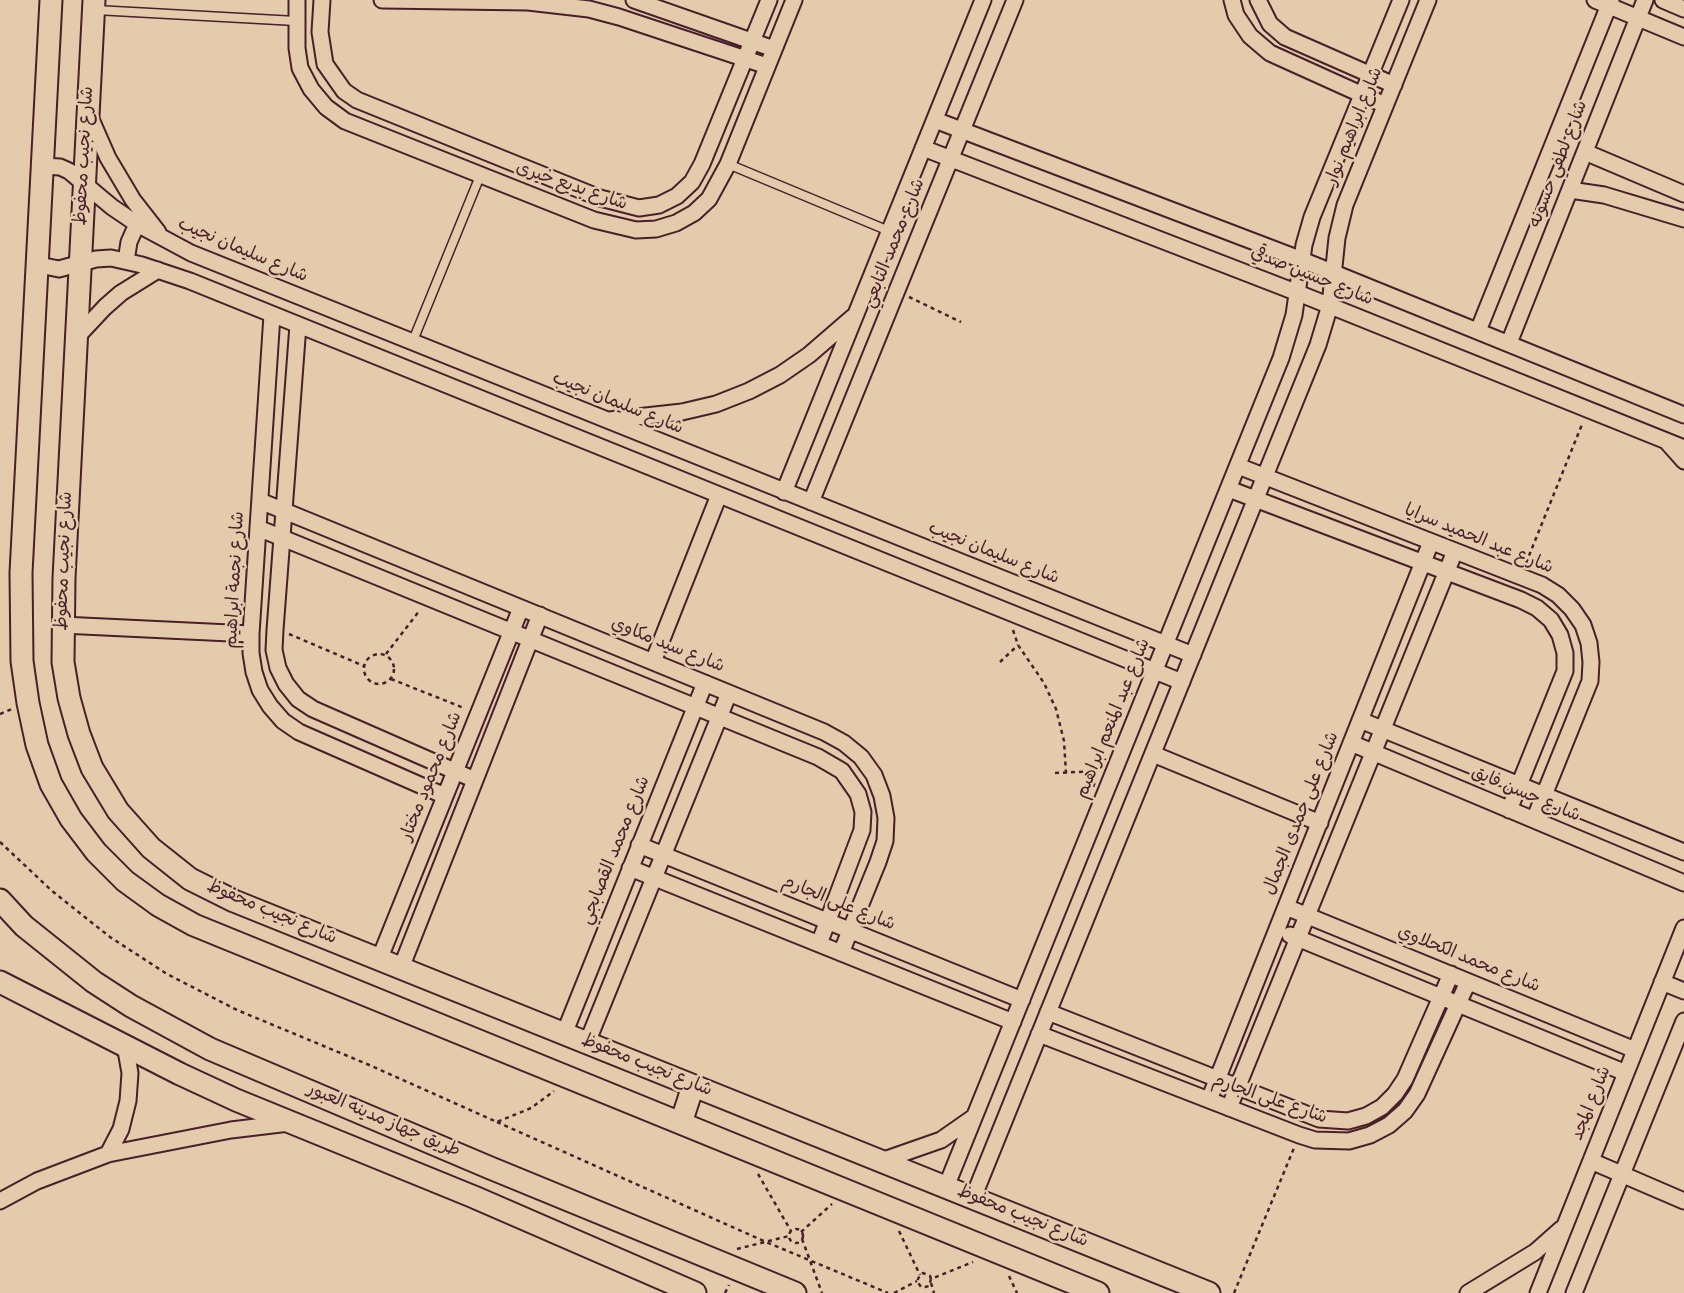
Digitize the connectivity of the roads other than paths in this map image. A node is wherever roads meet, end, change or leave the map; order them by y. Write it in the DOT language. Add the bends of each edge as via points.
graph roads {
  1 [pos="50,0"];
  2 [pos="297,0"];
  3 [pos="322,0"];
  4 [pos="382,0"];
  5 [pos="634,0"];
  6 [pos="768,0"];
  7 [pos="794,0"];
  8 [pos="983,0"];
  9 [pos="1015,0"];
  10 [pos="1232,0"];
  11 [pos="1258,0"];
  12 [pos="1401,0"];
  13 [pos="1428,0"];
  14 [pos="1645,0"];
  15 [pos="1663,0"];
  16 [pos="1605,2"];
  17 [pos="94,5"];
  18 [pos="1684,8"];
  19 [pos="1638,18"];
  20 [pos="296,21"];
  21 [pos="1684,37"];
  22 [pos="752,41"];
  23 [pos="774,48"];
  24 [pos="745,59"];
  25 [pos="767,66"];
  26 [pos="1370,75"];
  27 [pos="1394,85"];
  28 [pos="1362,94"];
  29 [pos="1385,105"];
  30 [pos="88,113"];
  31 [pos="935,120"];
  32 [pos="962,130"];
  33 [pos="923,148"];
  34 [pos="1585,152"];
  35 [pos="951,159"];
  36 [pos="728,164"];
  37 [pos="42,166"];
  38 [pos="480,176"];
  39 [pos="84,182"];
  40 [pos="1570,190"];
  41 [pos="1684,194"];
  42 [pos="1684,220"];
  43 [pos="137,224"];
  44 [pos="889,231"];
  45 [pos="164,239"];
  46 [pos="1302,260"];
  47 [pos="37,262"];
  48 [pos="81,262"];
  49 [pos="126,262"];
  50 [pos="158,270"];
  51 [pos="1335,273"];
  52 [pos="1298,292"];
  53 [pos="1330,305"];
  54 [pos="272,314"];
  55 [pos="856,314"];
  56 [pos="298,325"];
  57 [pos="1478,331"];
  58 [pos="76,338"];
  59 [pos="412,343"];
  60 [pos="1509,344"];
  61 [pos="1682,413"];
  62 [pos="606,420"];
  63 [pos="1665,440"];
  64 [pos="1684,448"];
  65 [pos="1684,461"];
  66 [pos="1238,466"];
  67 [pos="1265,476"];
  68 [pos="1229,489"];
  69 [pos="784,492"];
  70 [pos="719,495"];
  71 [pos="1256,499"];
  72 [pos="260,501"];
  73 [pos="810,502"];
  74 [pos="826,509"];
  75 [pos="284,511"];
  76 [pos="258,528"];
  77 [pos="816,534"];
  78 [pos="282,538"];
  79 [pos="1431,542"];
  80 [pos="1455,551"];
  81 [pos="410,562"];
  82 [pos="1422,564"];
  83 [pos="1446,573"];
  84 [pos="402,586"];
  85 [pos="475,589"];
  86 [pos="521,608"];
  87 [pos="467,613"];
  88 [pos="540,616"];
  89 [pos="62,625"];
  90 [pos="511,632"];
  91 [pos="582,633"];
  92 [pos="252,634"];
  93 [pos="530,639"];
  94 [pos="1165,644"];
  95 [pos="1193,655"];
  96 [pos="573,657"];
  97 [pos="654,662"];
  98 [pos="1155,671"];
  99 [pos="1182,682"];
  100 [pos="705,683"];
  101 [pos="729,693"];
  102 [pos="695,707"];
  103 [pos="719,717"];
  104 [pos="1360,720"];
  105 [pos="1382,729"];
  106 [pos="1351,744"];
  107 [pos="1373,753"];
  108 [pos="1153,754"];
  109 [pos="455,772"];
  110 [pos="475,780"];
  111 [pos="1520,785"];
  112 [pos="1544,795"];
  113 [pos="445,796"];
  114 [pos="1509,810"];
  115 [pos="1534,820"];
  116 [pos="1320,823"];
  117 [pos="639,845"];
  118 [pos="1684,852"];
  119 [pos="663,855"];
  120 [pos="630,868"];
  121 [pos="654,877"];
  122 [pos="1684,883"];
  123 [pos="0,900"];
  124 [pos="1286,907"];
  125 [pos="1307,916"];
  126 [pos="828,922"];
  127 [pos="1684,928"];
  128 [pos="1277,930"];
  129 [pos="850,931"];
  130 [pos="1298,938"];
  131 [pos="819,944"];
  132 [pos="841,953"];
  133 [pos="379,960"];
  134 [pos="400,968"];
  135 [pos="1450,974"];
  136 [pos="0,982"];
  137 [pos="1468,982"];
  138 [pos="1662,982"];
  139 [pos="1684,991"];
  140 [pos="1441,997"];
  141 [pos="1022,1000"];
  142 [pos="1458,1004"];
  143 [pos="1048,1012"];
  144 [pos="1684,1021"];
  145 [pos="1013,1022"];
  146 [pos="564,1034"];
  147 [pos="1039,1034"];
  148 [pos="587,1043"];
  149 [pos="125,1045"];
  150 [pos="1635,1050"];
  151 [pos="1626,1073"];
  152 [pos="1218,1079"];
  153 [pos="693,1086"];
  154 [pos="1238,1087"];
  155 [pos="1209,1100"];
  156 [pos="1229,1108"];
  157 [pos="975,1116"];
  158 [pos="1348,1121"];
  159 [pos="293,1122"];
  160 [pos="681,1123"];
  161 [pos="1349,1141"];
  162 [pos="108,1154"];
  163 [pos="881,1161"];
  164 [pos="1591,1161"];
  165 [pos="488,1167"];
  166 [pos="1622,1174"];
  167 [pos="946,1187"];
  168 [pos="474,1198"];
  169 [pos="973,1198"];
  170 [pos="0,1201"];
  171 [pos="1684,1201"];
  172 [pos="1564,1226"];
  173 [pos="695,1293"];
  174 [pos="795,1293"];
  175 [pos="1098,1293"];
  176 [pos="1209,1293"];
  177 [pos="1468,1293"];
  178 [pos="1538,1293"];
  179 [pos="1574,1293"];
  1 -- 37 [label="street"];
  2 -- 20 [label="street, شارع بديع خيرى"];
  3 -- 24 [label="street, شارع بديع خيرى" via="320,40 325,64 333,78 357,100 600,198 639,208 659,205 678,196 692,182"];
  4 -- 24 [label="street" via="559,4 619,17"];
  5 -- 22 [label="street"];
  6 -- 22 [label="street, شارع بديع خيرى"];
  7 -- 23 [label="street, شارع بديع خيرى"];
  8 -- 31 [label="street, شارع محمد التابعي"];
  9 -- 32 [label="street, شارع محمد التابعي"];
  10 -- 28 [label="street" via="1236,15 1250,36 1270,53"];
  11 -- 26 [label="street" via="1270,24 1285,37"];
  12 -- 26 [label="street, شارع ابراهيم نوار"];
  13 -- 27 [label="street, شارع ابراهيم نوار"];
  14 -- 19 [label="street, شارع لطفي حسونه"];
  15 -- 18 [label="street"];
  16 -- 19 [label="street"];
  16 -- 57 [label="street, شارع لطفي حسونه"];
  17 -- 20 [label="lane"];
  17 -- 30 [label="street, شارع نجيب محفوظ"];
  19 -- 21 [label="street"];
  19 -- 34 [label="street, شارع لطفي حسونه"];
  20 -- 38 [label="street, شارع بديع خيرى" via="300,68 326,107 345,120"];
  22 -- 23 [label="street"];
  22 -- 24 [label="street, شارع بديع خيرى"];
  23 -- 25 [label="street, شارع بديع خيرى"];
  24 -- 25 [label="street"];
  25 -- 36 [label="street, شارع بديع خيرى"];
  26 -- 27 [label="street"];
  26 -- 28 [label="street, شارع ابراهيم نوار"];
  27 -- 29 [label="street, شارع ابراهيم نوار"];
  28 -- 29 [label="street"];
  28 -- 46 [label="street, شارع ابراهيم نوار" via="1312,217"];
  29 -- 51 [label="street, شارع ابراهيم نوار" via="1343,213 1337,238"];
  30 -- 39 [label="street, شارع نجيب محفوظ"];
  30 -- 45 [label="street" via="133,200"];
  31 -- 32 [label="street, شارع حسين صدقي"];
  31 -- 33 [label="street, شارع محمد التابعي"];
  32 -- 35 [label="street, شارع محمد التابعي"];
  32 -- 46 [label="street, شارع حسين صدقي"];
  33 -- 35 [label="street, شارع حسين صدقي"];
  33 -- 44 [label="street, شارع محمد التابعي"];
  34 -- 40 [label="street, شارع لطفي حسونه"];
  34 -- 41 [label="street"];
  35 -- 52 [label="street, شارع حسين صدقي"];
  35 -- 73 [label="street, شارع محمد التابعي"];
  36 -- 38 [label="street, شارع بديع خيرى" via="709,199 694,213 656,229 636,230 594,220"];
  36 -- 44 [label="lane"];
  37 -- 39 [label="street, شارع سليمان نجيب" via="60,167"];
  37 -- 47 [label="street"];
  38 -- 59 [label="lane"];
  39 -- 43 [label="street, شارع سليمان نجيب"];
  39 -- 48 [label="street, شارع نجيب محفوظ"];
  40 -- 42 [label="street" via="1604,195"];
  40 -- 60 [label="street, شارع لطفي حسونه"];
  43 -- 45 [label="street, شارع سليمان نجيب"];
  43 -- 49 [label="street" via="129,242"];
  44 -- 55 [label="street, شارع محمد التابعي"];
  45 -- 59 [label="street, شارع سليمان نجيب" via="219,265"];
  46 -- 51 [label="street, شارع حسين صدقي"];
  46 -- 52 [label="street, شارع عبد المنعم ابراهيم"];
  47 -- 48 [label="street" via="59,269"];
  47 -- 160 [label="street" via="21,572 22,660 37,745 51,784 71,819 96,852 126,881 158,906 194,925"];
  48 -- 49 [label="street" via="111,258"];
  48 -- 58 [label="street, شارع نجيب محفوظ"];
  49 -- 50 [label="street"];
  50 -- 54 [label="street"];
  50 -- 58 [label="street" via="104,307"];
  51 -- 53 [label="street"];
  51 -- 57 [label="street, شارع حسين صدقي"];
  52 -- 53 [label="street, شارع حسين صدقي"];
  52 -- 66 [label="street, شارع عبد المنعم ابراهيم" via="1288,336"];
  53 -- 63 [label="street, شارع حسين صدقي"];
  53 -- 67 [label="street" via="1318,346"];
  54 -- 56 [label="street"];
  54 -- 72 [label="street, شارع نجمة ابراهيم"];
  55 -- 62 [label="street" via="809,355 749,391 716,404 682,412"];
  55 -- 69 [label="street, شارع محمد التابعي"];
  56 -- 70 [label="street"];
  56 -- 75 [label="street"];
  57 -- 60 [label="street, شارع حسين صدقي"];
  58 -- 89 [label="street, شارع نجيب محفوظ"];
  59 -- 62 [label="street, شارع سليمان نجيب"];
  60 -- 61 [label="street, شارع حسين صدقي"];
  62 -- 69 [label="street, شارع سليمان نجيب"];
  63 -- 64 [label="street, شارع حسين صدقي"];
  63 -- 65 [label="street"];
  66 -- 67 [label="street, شارع عبد الحميد سرايا"];
  66 -- 68 [label="street, شارع عبد المنعم ابراهيم"];
  67 -- 71 [label="street"];
  67 -- 79 [label="street, شارع عبد الحميد سرايا"];
  68 -- 71 [label="street"];
  68 -- 94 [label="street, شارع عبد المنعم ابراهيم"];
  69 -- 73 [label="street, شارع سليمان نجيب"];
  70 -- 77 [label="street"];
  70 -- 97 [label="street"];
  71 -- 82 [label="street"];
  71 -- 95 [label="street"];
  72 -- 75 [label="street, شارع سيد مكاوي"];
  72 -- 76 [label="street, شارع نجمة ابراهيم"];
  73 -- 74 [label="street, شارع سليمان نجيب"];
  74 -- 77 [label="street"];
  74 -- 94 [label="street, شارع سليمان نجيب"];
  75 -- 78 [label="street"];
  75 -- 81 [label="street, شارع سيد مكاوي"];
  76 -- 78 [label="street"];
  76 -- 92 [label="street, شارع نجمة ابراهيم"];
  77 -- 98 [label="street"];
  78 -- 84 [label="street"];
  78 -- 109 [label="street" via="274,650 286,684 298,699 330,718"];
  79 -- 80 [label="street, شارع عبد الحميد سرايا"];
  79 -- 82 [label="street, شارع على حمدى الجمال"];
  80 -- 83 [label="street"];
  80 -- 112 [label="street, شارع عبد الحميد سرايا" via="1542,585 1558,595 1583,625 1589,643 1590,681"];
  81 -- 84 [label="street"];
  81 -- 85 [label="street, شارع سيد مكاوي"];
  82 -- 83 [label="street"];
  82 -- 104 [label="street, شارع على حمدى الجمال"];
  83 -- 105 [label="street"];
  83 -- 111 [label="street" via="1537,608 1551,620 1560,635 1565,652 1565,670"];
  84 -- 87 [label="street"];
  85 -- 86 [label="street, شارع سيد مكاوي"];
  85 -- 87 [label="street"];
  86 -- 88 [label="street, شارع سيد مكاوي"];
  86 -- 90 [label="street, شارع محمود مختار"];
  87 -- 90 [label="street"];
  88 -- 91 [label="street, شارع سيد مكاوي"];
  88 -- 93 [label="street"];
  89 -- 92 [label="street"];
  89 -- 133 [label="street, شارع نجيب محفوظ" via="63,662 69,698 92,768 118,811 151,848 190,879 234,901"];
  90 -- 93 [label="street"];
  90 -- 109 [label="street, شارع محمود مختار"];
  91 -- 96 [label="street"];
  91 -- 97 [label="street, شارع سيد مكاوي"];
  92 -- 113 [label="street, شارع نجمة ابراهيم" via="251,653 260,690 283,721 308,736"];
  93 -- 96 [label="street"];
  93 -- 110 [label="street"];
  94 -- 95 [label="street, شارع سليمان نجيب"];
  94 -- 98 [label="street, شارع عبد المنعم ابراهيم"];
  95 -- 99 [label="street"];
  96 -- 102 [label="street"];
  97 -- 100 [label="street, شارع سيد مكاوي"];
  98 -- 99 [label="street"];
  98 -- 141 [label="street, شارع عبد المنعم ابراهيم"];
  99 -- 108 [label="street"];
  100 -- 101 [label="street, شارع سيد مكاوي"];
  100 -- 102 [label="street, شارع محمد القصابجي"];
  101 -- 103 [label="street"];
  101 -- 129 [label="street, شارع سيد مكاوي" via="844,743 861,757 874,775 886,818 885,840"];
  102 -- 103 [label="street"];
  102 -- 117 [label="street, شارع محمد القصابجي"];
  103 -- 119 [label="street"];
  103 -- 126 [label="street" via="831,763 842,771 858,794 863,812 862,830"];
  104 -- 105 [label="street, شارع حسن فايق"];
  104 -- 106 [label="street, شارع على حمدى الجمال"];
  105 -- 107 [label="street"];
  105 -- 111 [label="street, شارع حسن فايق"];
  106 -- 107 [label="street, شارع حسن فايق"];
  106 -- 116 [label="street, شارع على حمدى الجمال"];
  107 -- 114 [label="street, شارع حسن فايق"];
  107 -- 125 [label="street"];
  108 -- 116 [label="street"];
  108 -- 143 [label="street"];
  109 -- 110 [label="street"];
  109 -- 113 [label="street, شارع محمود مختار"];
  110 -- 134 [label="street"];
  111 -- 112 [label="street, شارع حسن فايق"];
  111 -- 114 [label="street"];
  112 -- 115 [label="street, شارع عبد الحميد سرايا"];
  112 -- 118 [label="street, شارع حسن فايق"];
  113 -- 133 [label="street, شارع محمود مختار"];
  114 -- 115 [label="street, شارع حسن فايق"];
  115 -- 122 [label="street, شارع حسن فايق"];
  116 -- 124 [label="street, شارع على حمدى الجمال"];
  117 -- 119 [label="street, شارع على الجارم"];
  117 -- 120 [label="street, شارع محمد القصابجي"];
  119 -- 121 [label="street"];
  119 -- 126 [label="street, شارع على الجارم"];
  120 -- 121 [label="street"];
  120 -- 146 [label="street, شارع محمد القصابجي"];
  121 -- 131 [label="street"];
  121 -- 148 [label="street"];
  123 -- 165 [label="street, طريق جهاز مدينه العبور" via="24,926 94,982 170,1029"];
  124 -- 125 [label="street, شارع محمد الكحلاوي"];
  124 -- 128 [label="street, شارع على حمدى الجمال"];
  125 -- 130 [label="street"];
  125 -- 135 [label="street, شارع محمد الكحلاوي"];
  126 -- 129 [label="street, شارع على الجارم"];
  126 -- 131 [label="street"];
  127 -- 138 [label="street, شارع المجد"];
  128 -- 130 [label="street"];
  128 -- 152 [label="street, شارع على حمدى الجمال"];
  129 -- 132 [label="street, شارع سيد مكاوي"];
  129 -- 141 [label="street, شارع على الجارم"];
  130 -- 140 [label="street"];
  130 -- 154 [label="street"];
  131 -- 132 [label="street"];
  132 -- 145 [label="street"];
  133 -- 134 [label="street, شارع نجيب محفوظ"];
  134 -- 146 [label="street, شارع نجيب محفوظ"];
  135 -- 137 [label="street, شارع محمد الكحلاوي"];
  135 -- 140 [label="street, شارع على الجارم"];
  136 -- 149 [label="street, طريق جهاز مدينه العبور"];
  137 -- 142 [label="street, شارع على الجارم"];
  137 -- 150 [label="street, شارع محمد الكحلاوي"];
  138 -- 139 [label="street"];
  138 -- 150 [label="street, شارع المجد"];
  140 -- 142 [label="street"];
  140 -- 158 [label="street, شارع على الجارم" via="1405,1079 1395,1094 1382,1107"];
  141 -- 145 [label="street, شارع عبد المنعم ابراهيم"];
  142 -- 151 [label="street"];
  142 -- 161 [label="street, شارع على الجارم" via="1417,1094 1405,1111 1376,1132"];
  143 -- 147 [label="street"];
  143 -- 152 [label="street, شارع على الجارم"];
  144 -- 166 [label="street"];
  145 -- 157 [label="street, شارع عبد المنعم ابراهيم"];
  146 -- 148 [label="street, شارع نجيب محفوظ"];
  147 -- 155 [label="street, شارع على الجارم"];
  147 -- 169 [label="street"];
  148 -- 153 [label="street, شارع نجيب محفوظ"];
  149 -- 159 [label="street, طريق جهاز مدينه العبور" via="236,1100"];
  149 -- 162 [label="street" via="130,1073 128,1102 121,1129"];
  150 -- 151 [label="street, شارع المجد"];
  151 -- 164 [label="street, شارع المجد"];
  152 -- 154 [label="street, شارع على الجارم"];
  152 -- 155 [label="street, شارع على حمدى الجمال"];
  153 -- 160 [label="street"];
  153 -- 163 [label="street, شارع نجيب محفوظ"];
  154 -- 156 [label="street"];
  154 -- 158 [label="street, شارع على الجارم" via="1319,1119"];
  155 -- 156 [label="street, شارع على الجارم"];
  156 -- 161 [label="street, شارع على الجارم" via="1299,1135 1332,1142"];
  157 -- 163 [label="street" via="941,1140"];
  157 -- 167 [label="street, شارع عبد المنعم ابراهيم"];
  158 -- 161 [label="street"];
  159 -- 162 [label="street" via="231,1130"];
  159 -- 168 [label="street, طريق جهاز مدينه العبور"];
  160 -- 175 [label="street"];
  162 -- 170 [label="street" via="37,1181"];
  163 -- 167 [label="street, شارع نجيب محفوظ"];
  164 -- 166 [label="street"];
  164 -- 172 [label="street, شارع المجد"];
  165 -- 168 [label="street"];
  165 -- 174 [label="street, طريق جهاز مدينه العبور"];
  166 -- 171 [label="street"];
  166 -- 179 [label="street"];
  167 -- 169 [label="street, شارع نجيب محفوظ"];
  168 -- 173 [label="street, طريق جهاز مدينه العبور"];
  169 -- 176 [label="street, شارع نجيب محفوظ"];
  172 -- 177 [label="street" via="1535,1252"];
  172 -- 178 [label="street, شارع المجد"];
}
